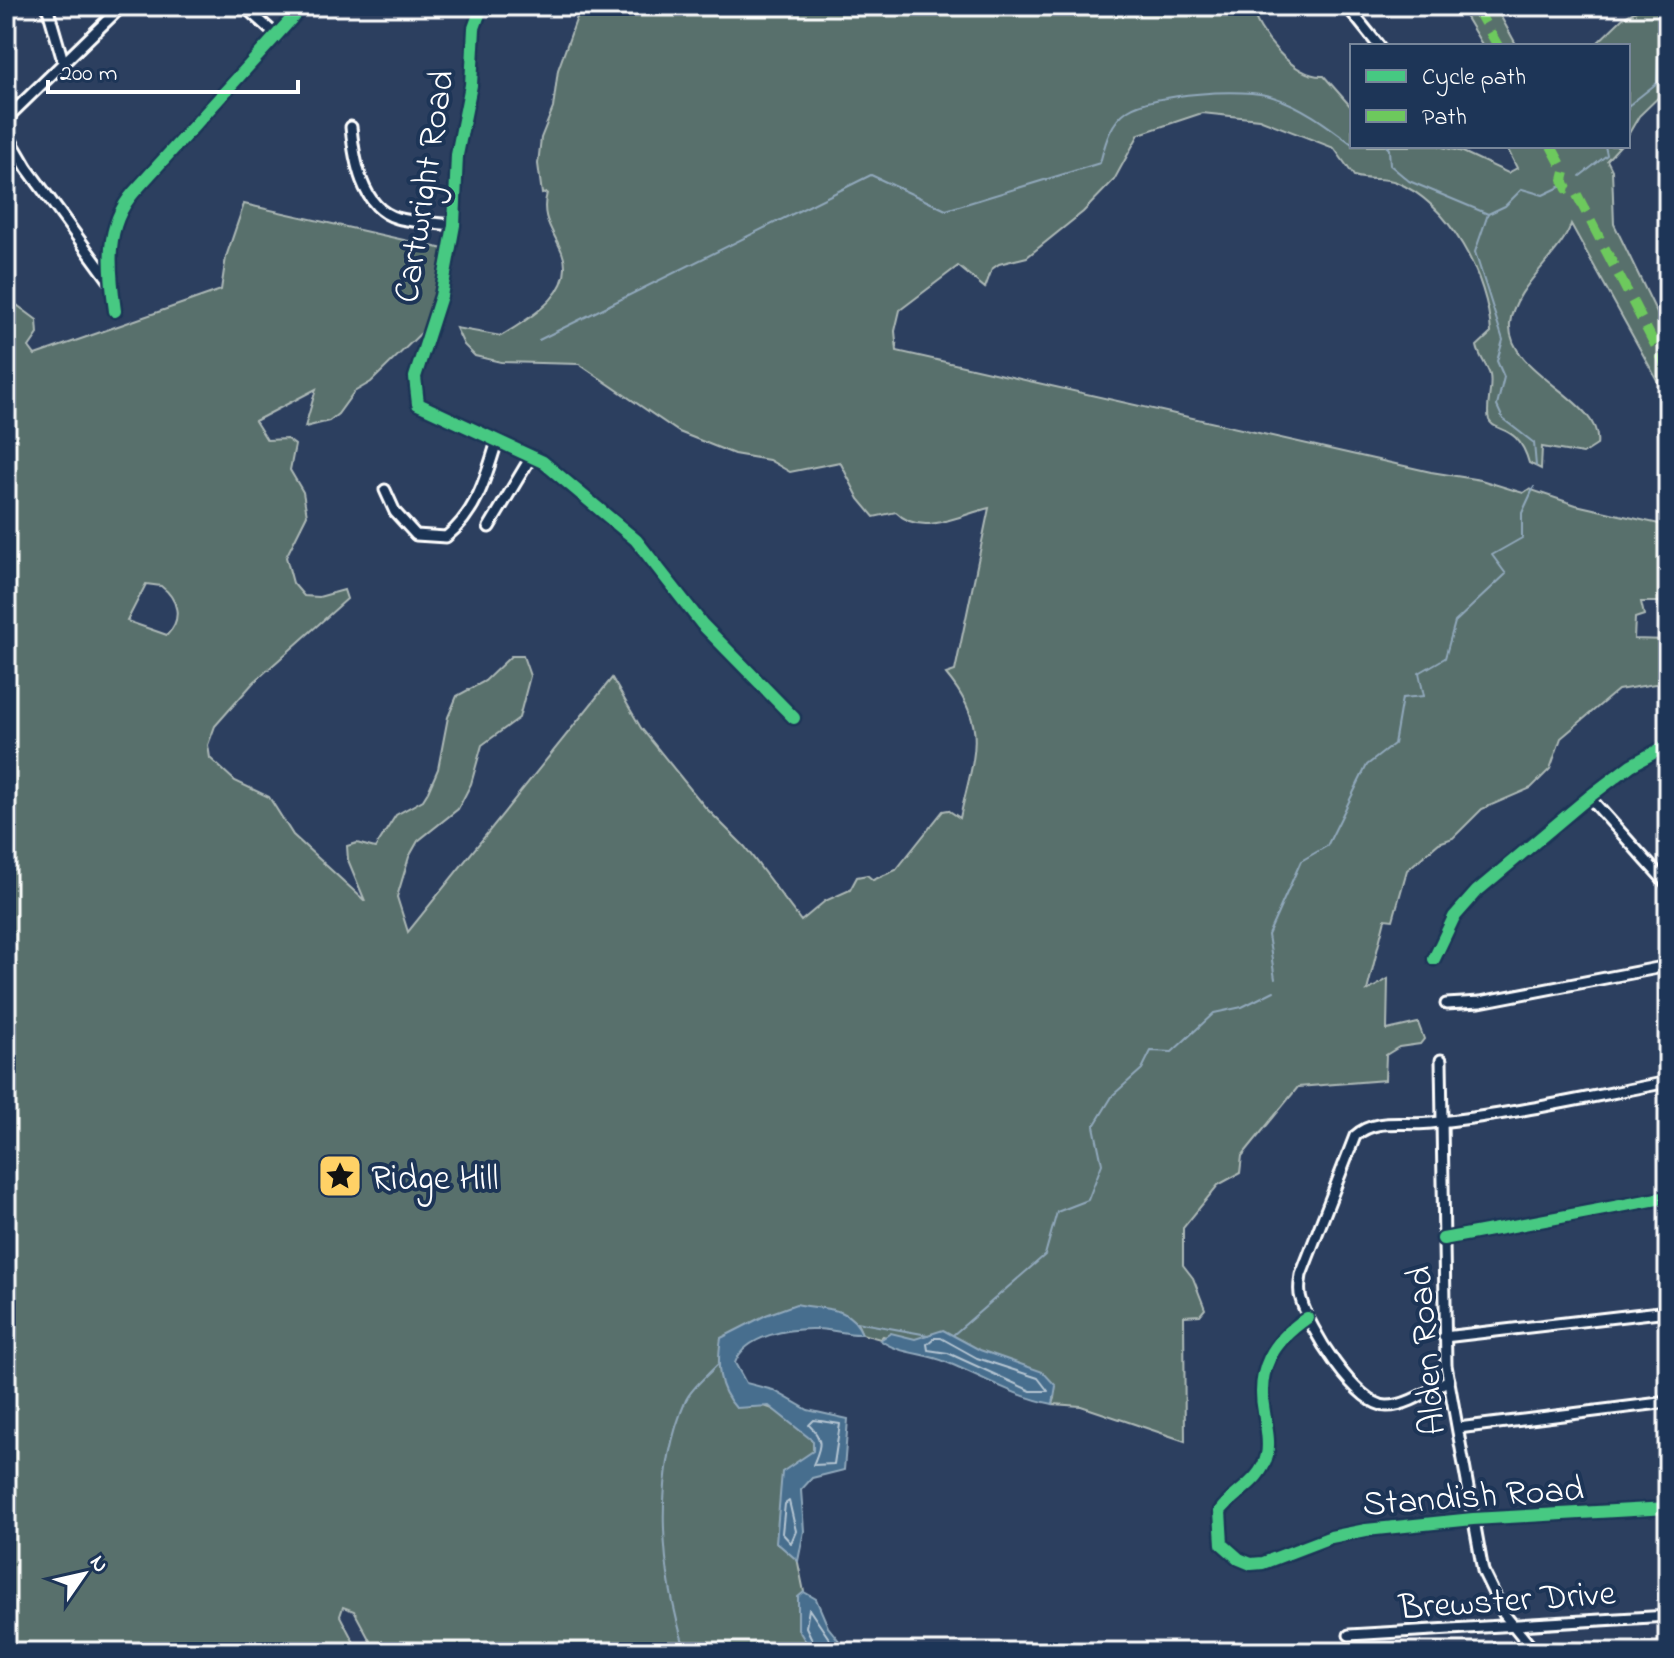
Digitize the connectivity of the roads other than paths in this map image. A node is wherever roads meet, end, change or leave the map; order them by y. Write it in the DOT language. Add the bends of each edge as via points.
graph roads {
  1 [pos="47,6"];
  2 [pos="122,6"];
  3 [pos="244,6"];
  4 [pos="303,6"];
  5 [pos="482,6"];
  6 [pos="1347,6"];
  7 [pos="277,36"];
  8 [pos="1377,44"];
  9 [pos="63,61"];
  10 [pos="351,127"];
  11 [pos="6,130"];
  12 [pos="454,225"];
  13 [pos="111,283"];
  14 [pos="115,311"];
  15 [pos="497,441"];
  16 [pos="531,457"];
  17 [pos="385,490"];
  18 [pos="489,527"];
  19 [pos="794,718"];
  20 [pos="1668,745"];
  21 [pos="1589,797"];
  22 [pos="1668,885"];
  23 [pos="1434,959"];
  24 [pos="1668,966"];
  25 [pos="1446,1004"];
  26 [pos="1441,1060"];
  27 [pos="1668,1082"];
  28 [pos="1442,1122"];
  29 [pos="1668,1197"];
  30 [pos="1443,1239"];
  31 [pos="1668,1311"];
  32 [pos="1307,1318"];
  33 [pos="1444,1337"];
  34 [pos="1449,1380"];
  35 [pos="1668,1402"];
  36 [pos="1458,1428"];
  37 [pos="1668,1508"];
  38 [pos="1473,1519"];
  39 [pos="1668,1616"];
  40 [pos="1513,1626"];
  41 [pos="1349,1635"];
  42 [pos="1535,1652"];
  1 -- 9 [label="street"];
  2 -- 9 [label="street"];
  3 -- 7 [label="street"];
  4 -- 7 [label="street"];
  5 -- 12 [label="street, Cartwright Road" via="474,28 471,85 457,155"];
  6 -- 8 [label="street"];
  7 -- 13 [label="street" via="116,216"];
  9 -- 11 [label="street" via="12,113"];
  10 -- 12 [label="street" via="355,159 375,203 398,218"];
  11 -- 13 [label="street" via="36,181"];
  12 -- 15 [label="street, Cartwright Road" via="441,296 414,390 418,404 429,411"];
  13 -- 14 [label="street"];
  15 -- 16 [label="street, Cartwright Road"];
  15 -- 17 [label="street" via="469,515 446,537 416,535 395,512"];
  16 -- 18 [label="street"];
  16 -- 19 [label="street, Cartwright Road" via="636,540 702,624"];
  20 -- 21 [label="street"];
  21 -- 22 [label="street"];
  21 -- 23 [label="street" via="1470,898 1454,917"];
  24 -- 25 [label="street"];
  26 -- 28 [label="street, Alden Road"];
  27 -- 28 [label="street"];
  28 -- 30 [label="street, Alden Road"];
  28 -- 32 [label="street" via="1381,1123 1355,1136 1301,1275 1299,1291"];
  29 -- 30 [label="street"];
  30 -- 33 [label="street, Alden Road"];
  31 -- 33 [label="street"];
  32 -- 34 [label="street" via="1360,1394 1379,1405 1405,1402"];
  32 -- 38 [label="street, Standish Road" via="1282,1338 1262,1370 1267,1455 1260,1474 1220,1511 1222,1544 1239,1559 1263,1563 1298,1547 1366,1530"];
  33 -- 34 [label="street, Alden Road"];
  34 -- 36 [label="street, Alden Road"];
  35 -- 36 [label="street"];
  36 -- 38 [label="street, Alden Road"];
  37 -- 38 [label="street, Standish Road"];
  38 -- 40 [label="street, Alden Road" via="1483,1571"];
  39 -- 40 [label="street, Brewster Drive"];
  40 -- 41 [label="street, Brewster Drive"];
  40 -- 42 [label="street, Alden Road"];
}
